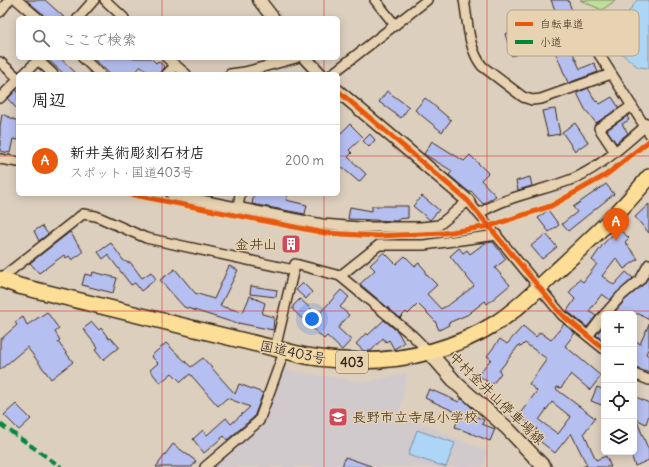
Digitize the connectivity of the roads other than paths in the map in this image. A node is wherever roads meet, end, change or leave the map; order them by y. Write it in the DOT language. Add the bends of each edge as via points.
graph roads {
  1 [pos="9,0"];
  2 [pos="17,0"];
  3 [pos="94,0"];
  4 [pos="105,0"];
  5 [pos="258,0"];
  6 [pos="375,0"];
  7 [pos="427,0"];
  8 [pos="464,0"];
  9 [pos="0,12"];
  10 [pos="36,16"];
  11 [pos="80,16"];
  12 [pos="122,16"];
  13 [pos="271,16"];
  14 [pos="395,25"];
  15 [pos="600,56"];
  16 [pos="38,60"];
  17 [pos="40,60"];
  18 [pos="85,60"];
  19 [pos="169,60"];
  20 [pos="289,60"];
  21 [pos="307,60"];
  22 [pos="0,62"];
  23 [pos="175,66"];
  24 [pos="26,72"];
  25 [pos="51,72"];
  26 [pos="98,72"];
  27 [pos="169,72"];
  28 [pos="183,72"];
  29 [pos="245,72"];
  30 [pos="318,72"];
  31 [pos="335,72"];
  32 [pos="611,74"];
  33 [pos="16,77"];
  34 [pos="16,81"];
  35 [pos="340,93"];
  36 [pos="0,98"];
  37 [pos="632,106"];
  38 [pos="648,128"];
  39 [pos="615,152"];
  40 [pos="0,159"];
  41 [pos="16,162"];
  42 [pos="649,177"];
  43 [pos="181,196"];
  44 [pos="240,196"];
  45 [pos="468,201"];
  46 [pos="238,208"];
  47 [pos="480,213"];
  48 [pos="497,235"];
  49 [pos="649,264"];
  50 [pos="294,270"];
  51 [pos="340,276"];
  52 [pos="0,279"];
  53 [pos="538,288"];
  54 [pos="607,311"];
  55 [pos="601,318"];
  56 [pos="588,336"];
  57 [pos="602,347"];
  58 [pos="280,350"];
  59 [pos="428,351"];
  60 [pos="637,375"];
  61 [pos="649,380"];
  62 [pos="204,467"];
  63 [pos="544,467"];
  1 -- 9 [label="street"];
  2 -- 10 [label="street"];
  3 -- 11 [label="street"];
  4 -- 12 [label="street"];
  5 -- 13 [label="street"];
  6 -- 14 [label="street"];
  7 -- 14 [label="street"];
  8 -- 32 [label="street" via="472,47 478,60 482,66 522,97 541,99"];
  14 -- 31 [label="street"];
  15 -- 32 [label="street"];
  16 -- 24 [label="street"];
  17 -- 25 [label="street"];
  18 -- 26 [label="street"];
  19 -- 23 [label="street"];
  20 -- 29 [label="street"];
  21 -- 30 [label="street"];
  22 -- 33 [label="street"];
  23 -- 27 [label="street"];
  23 -- 28 [label="street"];
  32 -- 37 [label="street"];
  34 -- 36 [label="street"];
  35 -- 45 [label="street"];
  37 -- 38 [label="street"];
  37 -- 39 [label="street" via="599,128"];
  38 -- 39 [label="street"];
  39 -- 47 [label="street" via="577,177 500,202"];
  40 -- 41 [label="street"];
  42 -- 53 [label="highway, 国道403号 / 403" via="612,220"];
  43 -- 46 [label="street"];
  44 -- 46 [label="street"];
  45 -- 46 [label="street" via="439,225 421,227 322,224"];
  45 -- 47 [label="street"];
  47 -- 48 [label="street"];
  48 -- 51 [label="street" via="424,245 379,245"];
  48 -- 53 [label="street"];
  49 -- 54 [label="street" via="640,280"];
  50 -- 51 [label="street" via="295,264"];
  50 -- 52 [label="street" via="151,239 96,216 83,214"];
  50 -- 58 [label="street"];
  51 -- 59 [label="street"];
  52 -- 58 [label="highway, 国道403号 / 403" via="19,286"];
  53 -- 56 [label="street" via="562,315"];
  53 -- 59 [label="highway, 国道403号 / 403" via="496,323 457,342"];
  55 -- 56 [label="street"];
  56 -- 57 [label="street"];
  58 -- 59 [label="highway, 国道403号 / 403" via="329,360 370,362"];
  58 -- 62 [label="street" via="259,421"];
  59 -- 63 [label="main road, 中村金井山停車場線" via="457,384 507,428"];
  60 -- 61 [label="street"];
}
